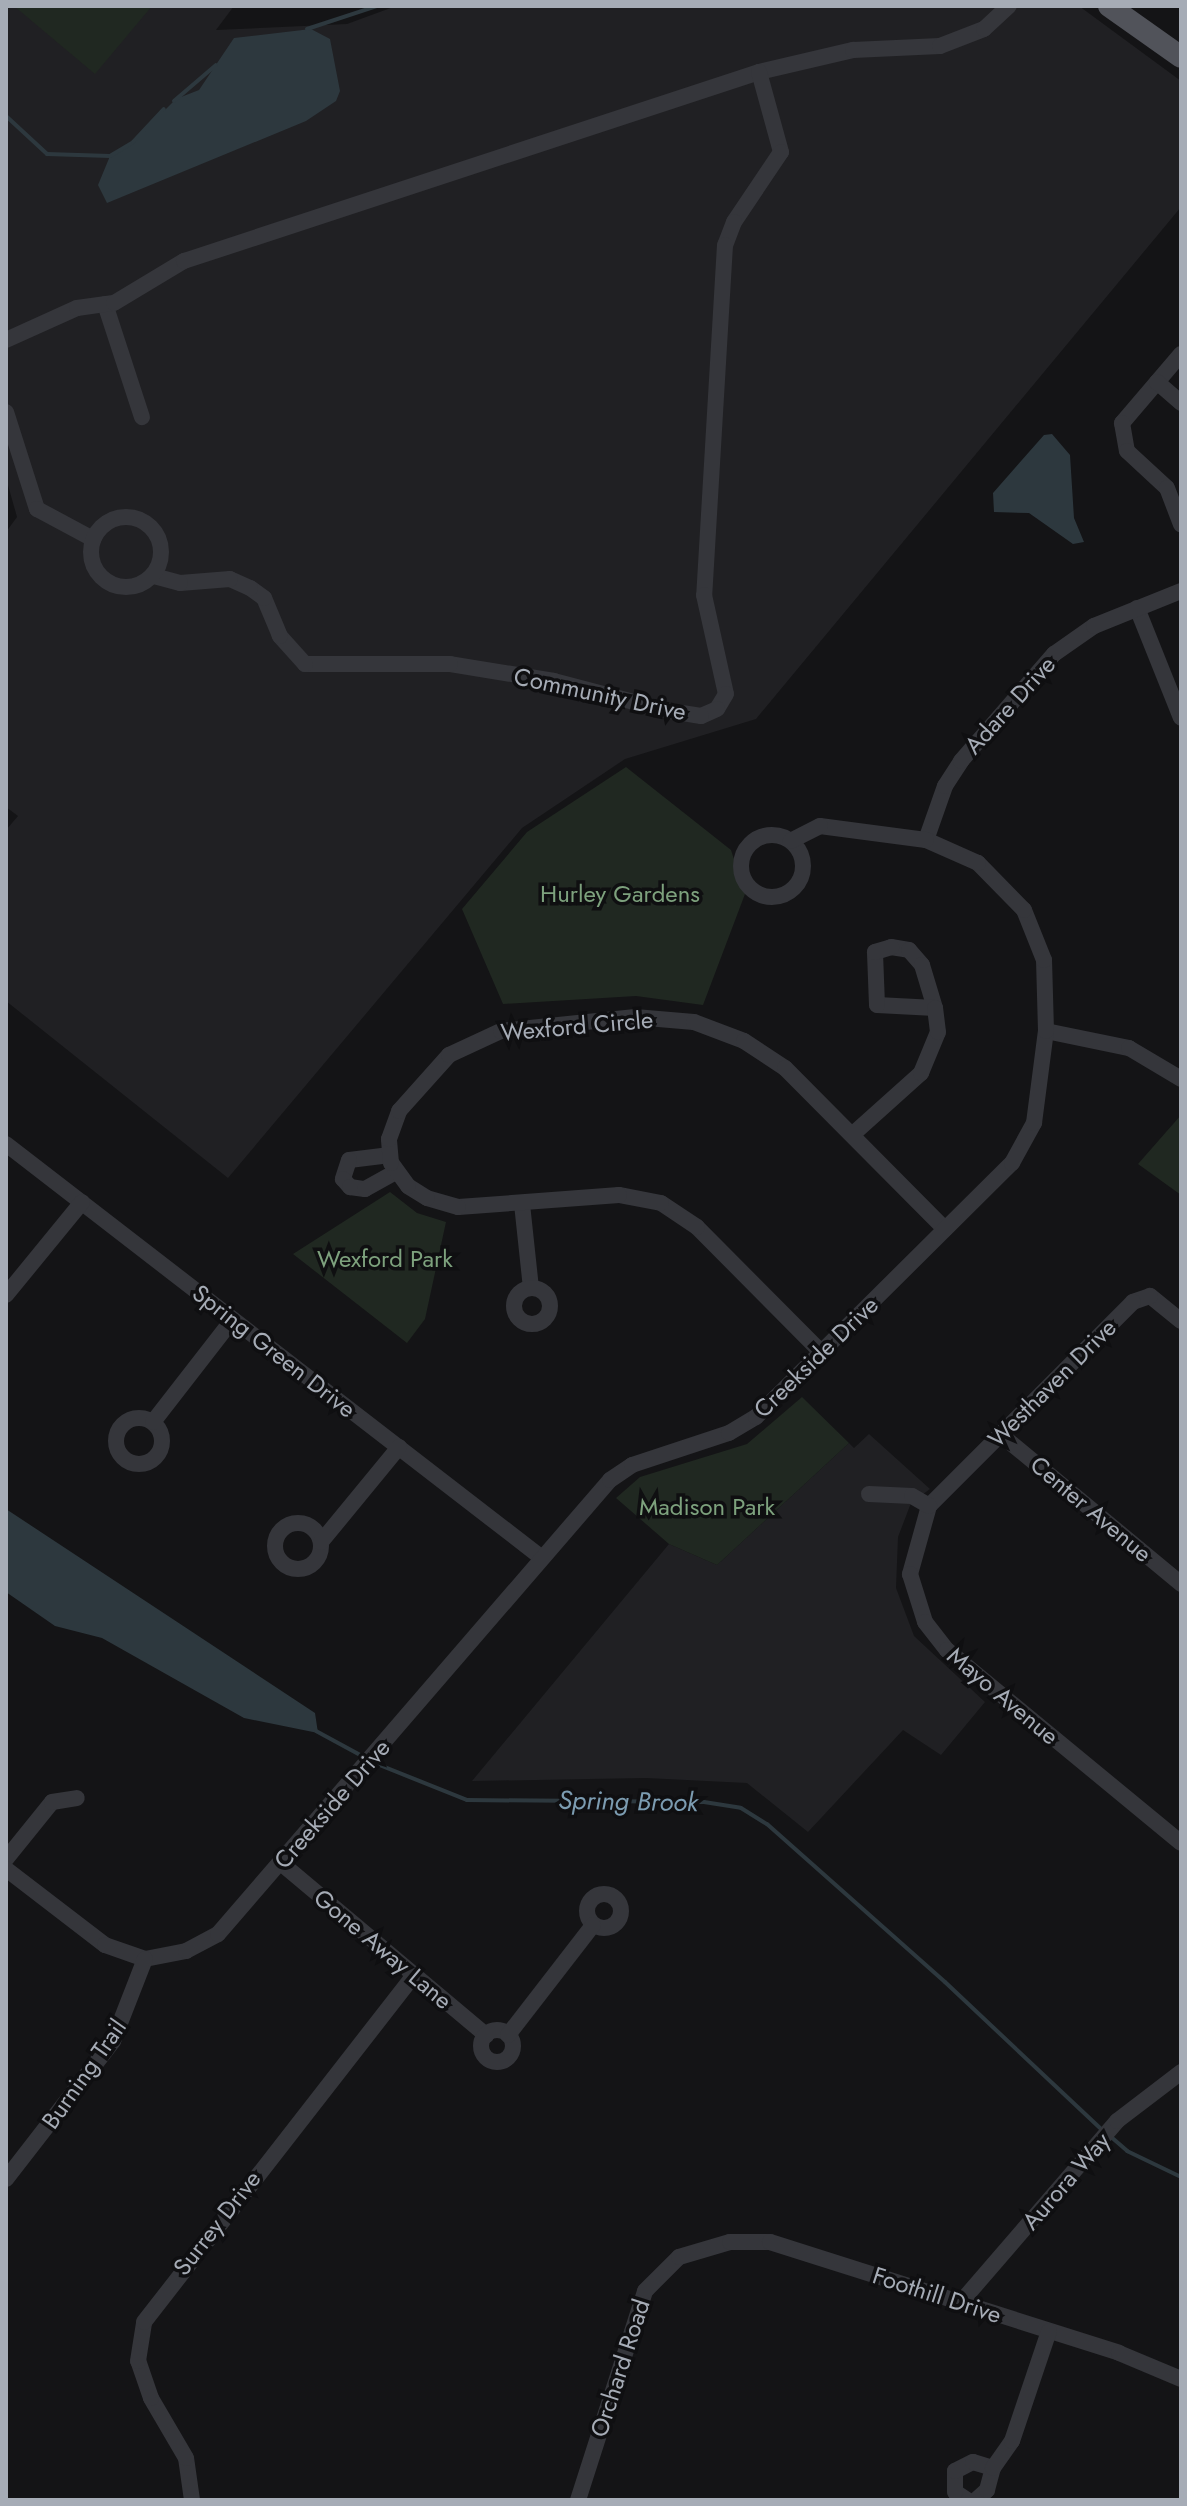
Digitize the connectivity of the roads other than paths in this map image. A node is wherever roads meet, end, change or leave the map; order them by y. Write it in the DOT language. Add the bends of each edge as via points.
graph roads {
  1 [pos="1009,6"];
  2 [pos="1109,6"];
  3 [pos="1181,57"];
  4 [pos="759,72"];
  5 [pos="105,304"];
  6 [pos="6,340"];
  7 [pos="1181,354"];
  8 [pos="1157,382"];
  9 [pos="1181,403"];
  10 [pos="6,412"];
  11 [pos="142,417"];
  12 [pos="1181,524"];
  13 [pos="93,539"];
  14 [pos="153,576"];
  15 [pos="1181,591"];
  16 [pos="1137,608"];
  17 [pos="1181,718"];
  18 [pos="926,840"];
  19 [pos="791,841"];
  20 [pos="935,1008"];
  21 [pos="1046,1031"];
  22 [pos="1181,1079"];
  23 [pos="852,1135"];
  24 [pos="6,1144"];
  25 [pos="390,1155"];
  26 [pos="396,1172"];
  27 [pos="82,1202"];
  28 [pos="522,1204"];
  29 [pos="945,1229"];
  30 [pos="531,1288"];
  31 [pos="6,1295"];
  32 [pos="233,1319"];
  33 [pos="1181,1321"];
  34 [pos="821,1352"];
  35 [pos="153,1422"];
  36 [pos="1000,1434"];
  37 [pos="399,1447"];
  38 [pos="869,1494"];
  39 [pos="929,1506"];
  40 [pos="321,1542"];
  41 [pos="542,1558"];
  42 [pos="1181,1584"];
  43 [pos="77,1798"];
  44 [pos="1181,1843"];
  45 [pos="6,1859"];
  46 [pos="281,1863"];
  47 [pos="6,1869"];
  48 [pos="593,1925"];
  49 [pos="145,1959"];
  50 [pos="413,1976"];
  51 [pos="486,2035"];
  52 [pos="508,2035"];
  53 [pos="1181,2072"];
  54 [pos="6,2179"];
  55 [pos="688,2253"];
  56 [pos="961,2302"];
  57 [pos="1049,2331"];
  58 [pos="1181,2379"];
  59 [pos="993,2468"];
  60 [pos="192,2500"];
  61 [pos="578,2500"];
  62 [pos="967,2500"];
  63 [pos="976,2500"];
  1 -- 4 [label="street" via="984,29 940,46 853,50"];
  2 -- 3 [label="main road"];
  4 -- 5 [label="street" via="184,261"];
  4 -- 14 [label="street, Community Drive" via="781,152 734,222 725,245 704,595 726,694 717,709 701,716 664,710 554,681 450,664 305,664 280,636 264,598 250,588 230,579 180,583"];
  5 -- 6 [label="street" via="77,308"];
  5 -- 11 [label="street"];
  7 -- 8 [label="street"];
  8 -- 9 [label="street"];
  8 -- 12 [label="street" via="1122,423 1122,437 1127,451 1167,488"];
  10 -- 13 [label="street" via="37,509"];
  13 -- 14 [label="street, Community Drive" via="91,561 112,585 134,587"];
  13 -- 14 [label="street" via="109,521 133,517 145,522 154,530 162,553"];
  15 -- 16 [label="street, Adare Drive"];
  16 -- 17 [label="street"];
  16 -- 18 [label="street, Adare Drive" via="1083,633 1038,670 956,768"];
  18 -- 19 [label="street, Creekside Drive" via="820,826"];
  18 -- 21 [label="street, Creekside Drive" via="978,863 1024,910 1044,960"];
  20 -- 20 [label="street" via="922,965 909,950 891,947 875,952 877,1005"];
  20 -- 23 [label="street" via="938,1032 921,1073"];
  21 -- 22 [label="street" via="1129,1048"];
  21 -- 29 [label="street, Creekside Drive" via="1028,1139 1012,1163"];
  23 -- 25 [label="street, Wexford Circle" via="785,1068 744,1041 694,1022 635,1017 501,1031 469,1042 439,1064 399,1111 389,1139"];
  23 -- 29 [label="street, Wexford Circle"];
  24 -- 27 [label="street, Spring Green Drive"];
  25 -- 26 [label="street, Wexford Circle"];
  25 -- 26 [label="street" via="349,1160 343,1179 350,1187 365,1189"];
  26 -- 28 [label="street" via="408,1186 442,1204"];
  27 -- 31 [label="street"];
  27 -- 32 [label="street, Spring Green Drive"];
  28 -- 30 [label="street"];
  28 -- 34 [label="street" via="619,1195 675,1210"];
  29 -- 34 [label="street, Creekside Drive"];
  32 -- 35 [label="street"];
  32 -- 37 [label="street, Spring Green Drive"];
  33 -- 36 [label="street, Westhaven Drive" via="1153,1298 1137,1299"];
  34 -- 41 [label="street, Creekside Drive" via="738,1429 619,1472"];
  36 -- 39 [label="street, Westhaven Drive"];
  36 -- 42 [label="street, Center Avenue"];
  37 -- 40 [label="street"];
  37 -- 41 [label="street, Spring Green Drive"];
  38 -- 39 [label="street" via="912,1496"];
  39 -- 44 [label="street, Mayo Avenue" via="910,1574 931,1631 954,1656"];
  41 -- 46 [label="street, Creekside Drive"];
  43 -- 45 [label="street" via="52,1802"];
  46 -- 49 [label="street, Creekside Drive" via="218,1934 186,1951"];
  46 -- 50 [label="street, Gone Away Lane"];
  47 -- 49 [label="street" via="98,1940"];
  48 -- 52 [label="street"];
  49 -- 54 [label="street, Burning Trail" via="113,2041"];
  50 -- 51 [label="street, Gone Away Lane"];
  50 -- 60 [label="street, Surrey Drive" via="144,2322 138,2361 151,2398 186,2458"];
  51 -- 52 [label="street" via="497,2030"];
  51 -- 52 [label="street" via="482,2052 497,2062 512,2052"];
  53 -- 56 [label="street, Aurora Way" via="1117,2121"];
  55 -- 56 [label="street, Foothill Drive" via="730,2242 770,2242"];
  55 -- 61 [label="street, Orchard Road" via="658,2274 639,2303"];
  56 -- 57 [label="street, Foothill Drive"];
  57 -- 58 [label="street, Foothill Drive"];
  57 -- 59 [label="street" via="1012,2441"];
  59 -- 62 [label="street" via="973,2462 955,2471 955,2492"];
  59 -- 63 [label="street" via="987,2490"];
}
